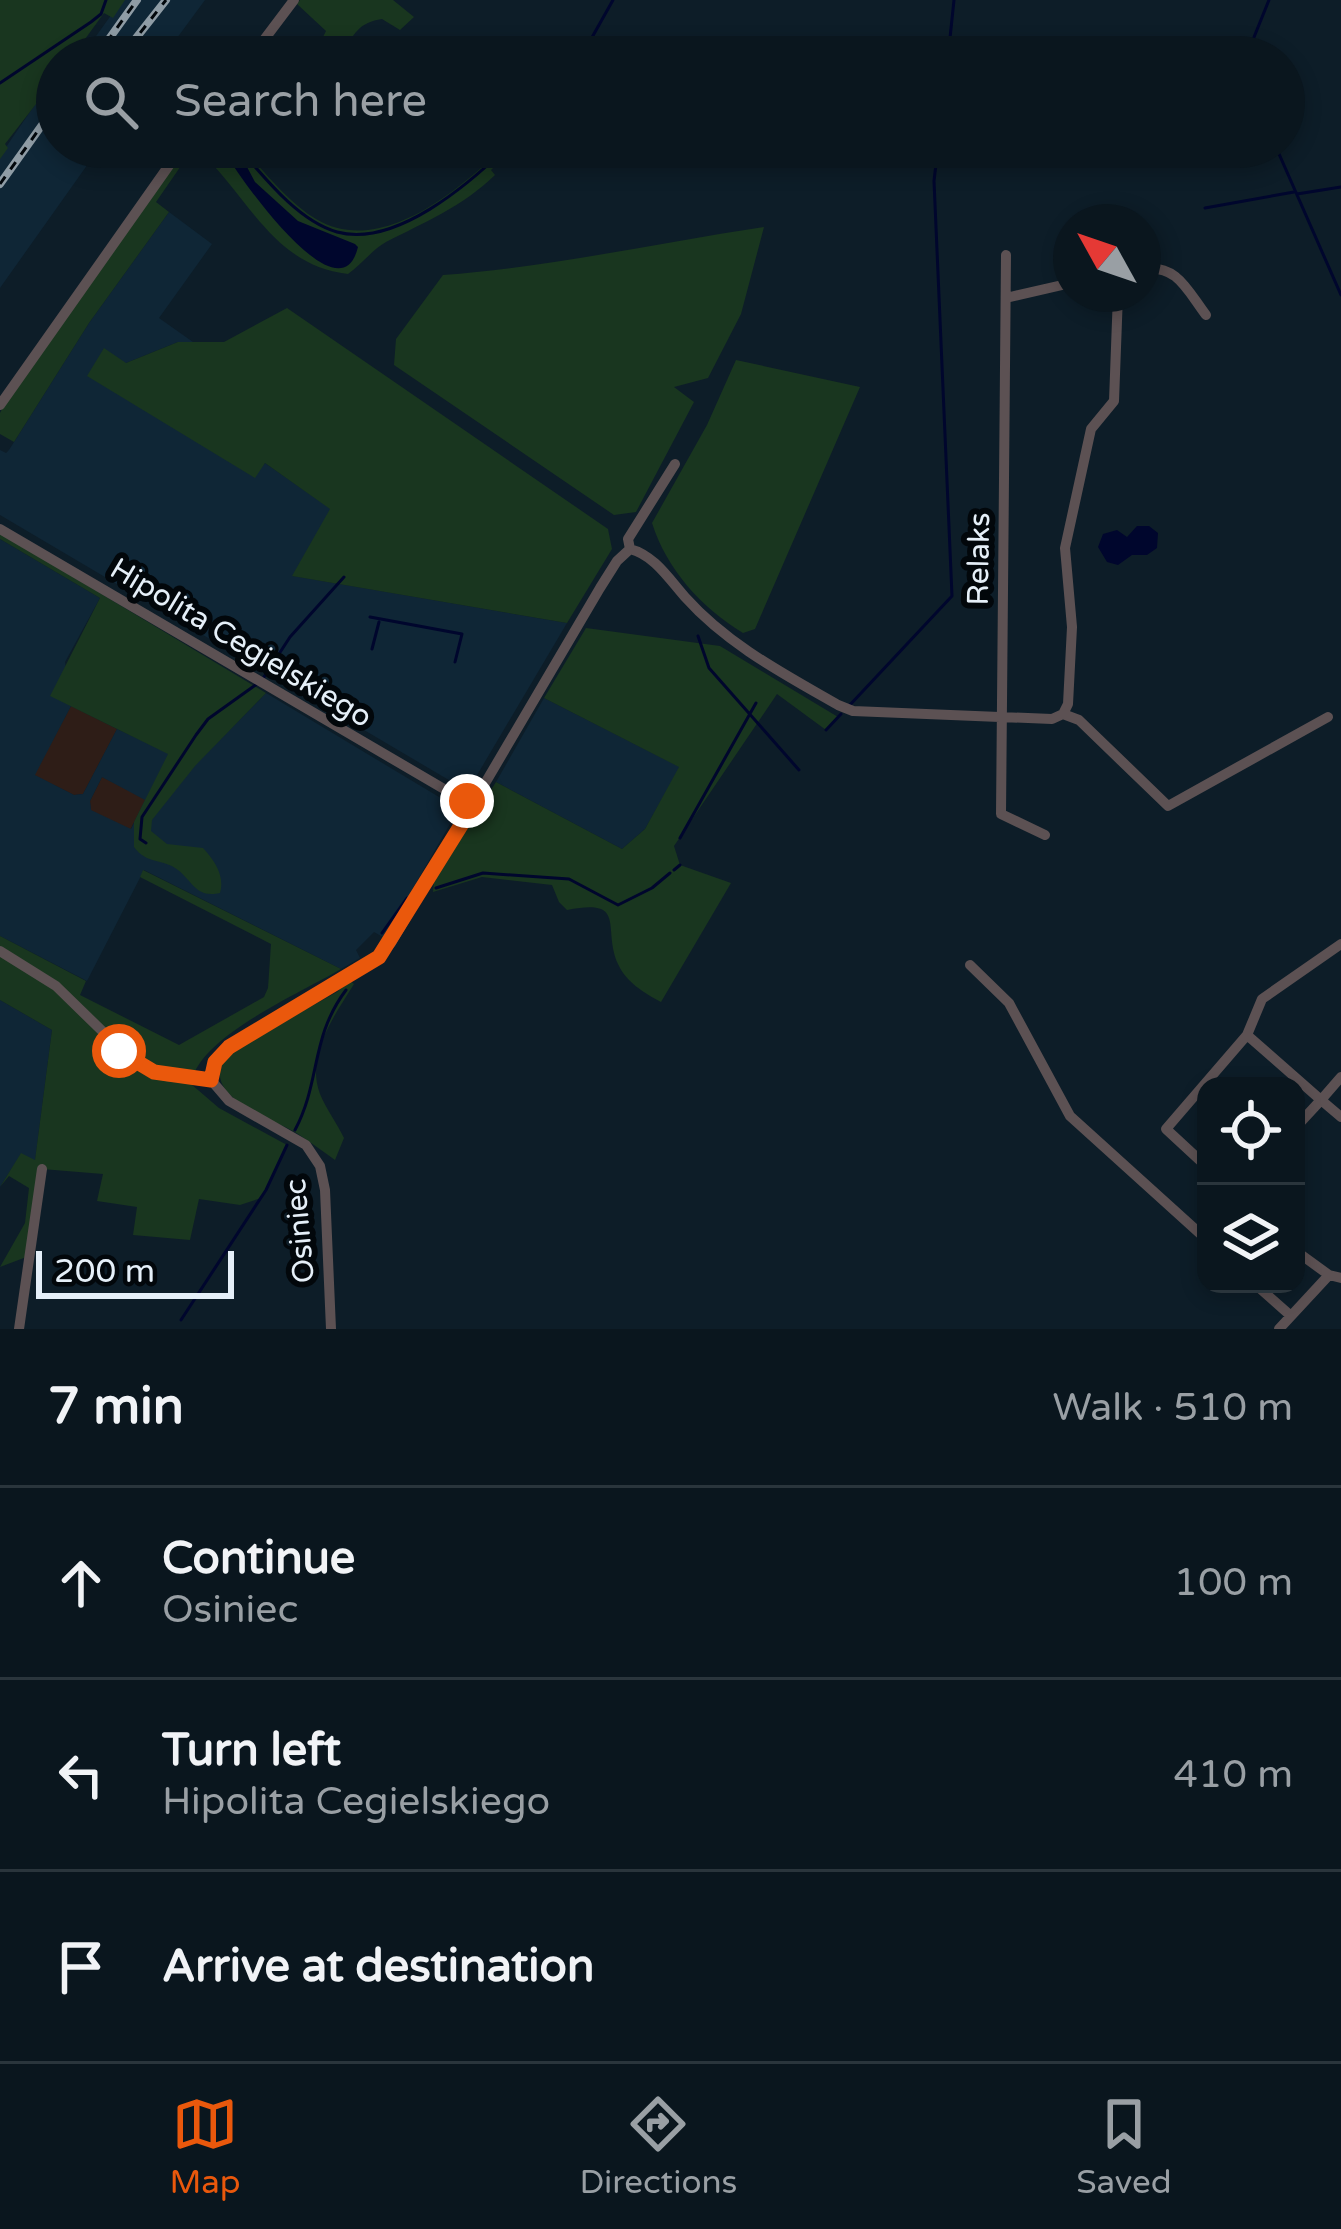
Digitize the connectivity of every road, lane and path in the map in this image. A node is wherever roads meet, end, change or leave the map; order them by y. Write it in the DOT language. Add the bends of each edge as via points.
graph roads {
  1 [pos="295,0"];
  2 [pos="267,36"];
  3 [pos="167,168"];
  4 [pos="1006,255"];
  5 [pos="1161,267"];
  6 [pos="1053,288"];
  7 [pos="1006,298"];
  8 [pos="1117,312"];
  9 [pos="1206,315"];
  10 [pos="0,405"];
  11 [pos="675,464"];
  12 [pos="0,530"];
  13 [pos="615,530"];
  14 [pos="629,544"];
  15 [pos="1063,713"];
  16 [pos="1001,716"];
  17 [pos="1328,717"];
  18 [pos="458,798"];
  19 [pos="473,806"];
  20 [pos="465,819"];
  21 [pos="1045,835"];
  22 [pos="1341,944"];
  23 [pos="0,951"];
  24 [pos="970,965"];
  25 [pos="1247,1035"];
  26 [pos="1211,1077"];
  27 [pos="1341,1077"];
  28 [pos="211,1080"];
  29 [pos="1197,1093"];
  30 [pos="1321,1100"];
  31 [pos="1305,1117"];
  32 [pos="1341,1118"];
  33 [pos="1197,1158"];
  34 [pos="42,1169"];
  35 [pos="1197,1232"];
  36 [pos="1305,1257"];
  37 [pos="1335,1276"];
  38 [pos="1266,1293"];
  39 [pos="1291,1316"];
  40 [pos="19,1329"];
  41 [pos="332,1329"];
  42 [pos="1279,1329"];
  1 -- 2 [label="street"];
  3 -- 10 [label="street"];
  4 -- 7 [label="street, Relaks"];
  5 -- 9 [label="street" via="1174,272"];
  6 -- 7 [label="street"];
  7 -- 16 [label="street, Relaks"];
  8 -- 15 [label="street" via="1114,401 1091,429 1065,548 1072,627"];
  11 -- 14 [label="street"];
  12 -- 18 [label="street, Hipolita Cegielskiego"];
  13 -- 14 [label="street"];
  14 -- 16 [label="street" via="736,644 846,709"];
  14 -- 19 [label="street"];
  15 -- 16 [label="street"];
  15 -- 17 [label="street" via="1168,806"];
  16 -- 21 [label="street, Relaks" via="1000,814"];
  18 -- 19 [label="street, Hipolita Cegielskiego"];
  18 -- 20 [label="street"];
  19 -- 20 [label="street"];
  20 -- 28 [label="street" via="379,957 229,1047"];
  22 -- 25 [label="street" via="1262,999"];
  23 -- 28 [label="street, Osiniec" via="56,986 135,1063 165,1076"];
  24 -- 35 [label="street" via="1009,1003 1070,1116"];
  25 -- 26 [label="street"];
  25 -- 30 [label="street"];
  27 -- 30 [label="street"];
  28 -- 41 [label="street, Osiniec" via="229,1101 314,1155 325,1190"];
  29 -- 33 [label="street" via="1166,1129"];
  30 -- 31 [label="street"];
  30 -- 32 [label="street"];
  34 -- 40 [label="street"];
  36 -- 37 [label="street"];
  37 -- 39 [label="street"];
  38 -- 39 [label="street"];
  39 -- 42 [label="street"];
}
